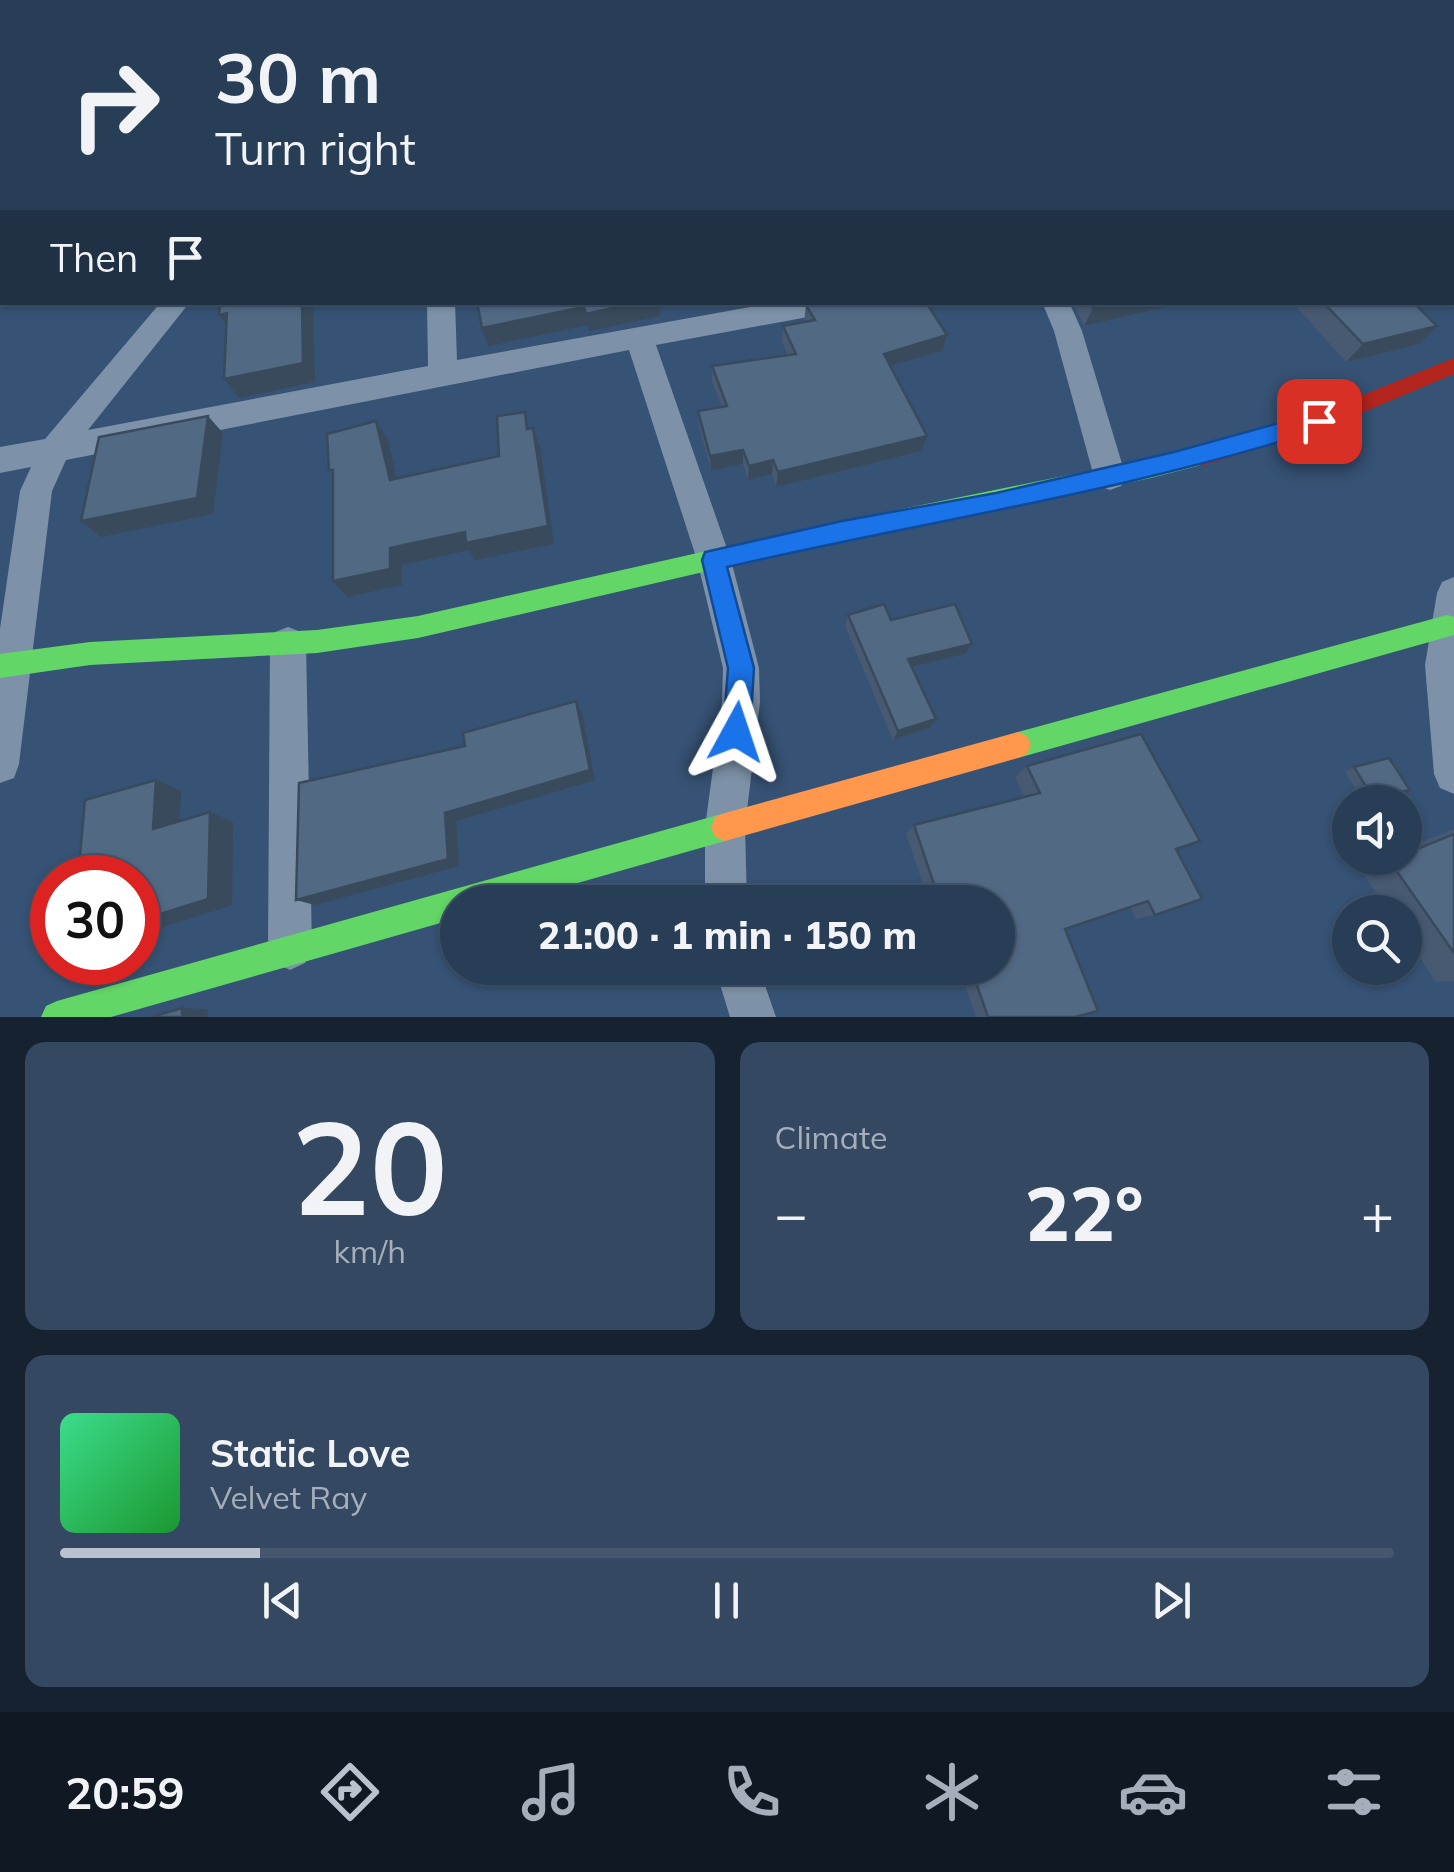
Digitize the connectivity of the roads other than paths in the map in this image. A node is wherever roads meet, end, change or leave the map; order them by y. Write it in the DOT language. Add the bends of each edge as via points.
graph roads {
  1 [pos="174,305"];
  2 [pos="441,305"];
  3 [pos="820,305"];
  4 [pos="1056,305"];
  5 [pos="640,339"];
  6 [pos="1454,366"];
  7 [pos="443,374"];
  8 [pos="54,449"];
  9 [pos="0,460"];
  10 [pos="1110,476"];
  11 [pos="714,560"];
  12 [pos="1451,610"];
  13 [pos="288,644"];
  14 [pos="7,664"];
  15 [pos="0,764"];
  16 [pos="1454,774"];
  17 [pos="725,828"];
  18 [pos="726,885"];
  19 [pos="290,948"];
  20 [pos="742,985"];
  21 [pos="57,1017"];
  22 [pos="752,1017"];
  1 -- 8 [label="street"];
  2 -- 7 [label="street"];
  3 -- 5 [label="street"];
  4 -- 10 [label="street"];
  5 -- 7 [label="street"];
  5 -- 11 [label="street"];
  6 -- 10 [label="street" via="1290,431"];
  7 -- 8 [label="street"];
  8 -- 9 [label="street"];
  8 -- 14 [label="street" via="36,491"];
  10 -- 11 [label="street"];
  11 -- 13 [label="street" via="498,613"];
  11 -- 17 [label="street" via="741,668"];
  12 -- 16 [label="street" via="1443,665"];
  12 -- 17 [label="street"];
  13 -- 14 [label="street" via="134,648"];
  13 -- 19 [label="street"];
  14 -- 15 [label="street"];
  17 -- 18 [label="street"];
  17 -- 19 [label="street"];
  19 -- 21 [label="street"];
  20 -- 22 [label="street"];
}
